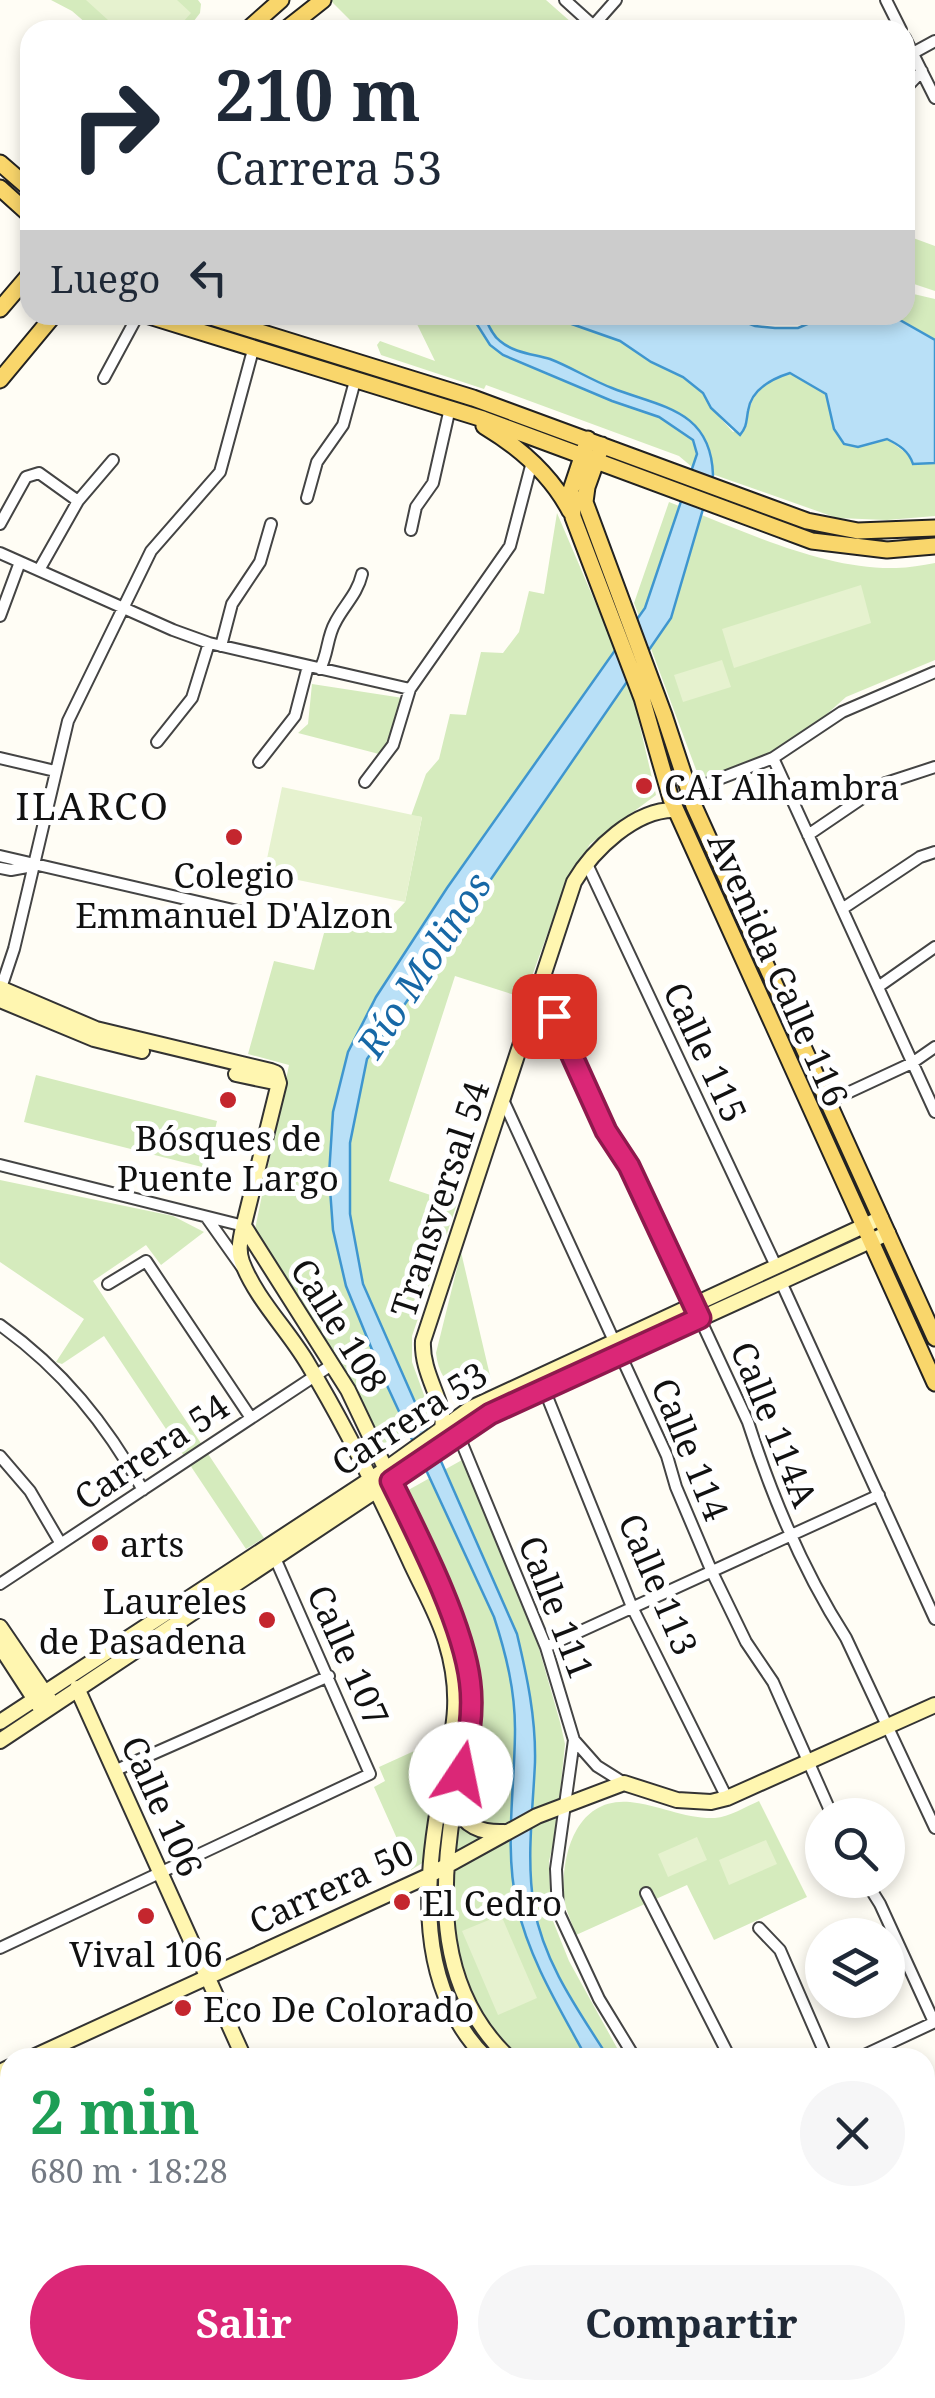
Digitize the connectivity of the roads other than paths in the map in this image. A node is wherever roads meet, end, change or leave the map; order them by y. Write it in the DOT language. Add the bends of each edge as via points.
graph roads {
  1 [pos="323,0"];
  2 [pos="565,0"];
  3 [pos="297,20"];
  4 [pos="587,20"];
  5 [pos="915,58"];
  6 [pos="922,71"];
  7 [pos="915,78"];
  8 [pos="935,98"];
  9 [pos="0,163"];
  10 [pos="20,180"];
  11 [pos="0,188"];
  12 [pos="20,206"];
  13 [pos="20,286"];
  14 [pos="0,309"];
  15 [pos="46,325"];
  16 [pos="133,325"];
  17 [pos="177,325"];
  18 [pos="236,325"];
  19 [pos="256,325"];
  20 [pos="262,333"];
  21 [pos="253,350"];
  22 [pos="104,378"];
  23 [pos="0,380"];
  24 [pos="356,381"];
  25 [pos="450,408"];
  26 [pos="592,450"];
  27 [pos="113,460"];
  28 [pos="532,462"];
  29 [pos="546,476"];
  30 [pos="715,497"];
  31 [pos="307,498"];
  32 [pos="522,500"];
  33 [pos="78,501"];
  34 [pos="573,517"];
  35 [pos="0,524"];
  36 [pos="271,524"];
  37 [pos="935,528"];
  38 [pos="411,530"];
  39 [pos="935,546"];
  40 [pos="0,554"];
  41 [pos="20,562"];
  42 [pos="39,570"];
  43 [pos="362,574"];
  44 [pos="122,608"];
  45 [pos="0,616"];
  46 [pos="215,645"];
  47 [pos="314,667"];
  48 [pos="640,671"];
  49 [pos="935,672"];
  50 [pos="410,689"];
  51 [pos="157,742"];
  52 [pos="0,758"];
  53 [pos="773,758"];
  54 [pos="259,762"];
  55 [pos="935,767"];
  56 [pos="55,770"];
  57 [pos="365,782"];
  58 [pos="667,786"];
  59 [pos="688,791"];
  60 [pos="675,810"];
  61 [pos="646,816"];
  62 [pos="808,835"];
  63 [pos="935,852"];
  64 [pos="0,856"];
  65 [pos="586,862"];
  66 [pos="33,866"];
  67 [pos="0,868"];
  68 [pos="842,909"];
  69 [pos="242,912"];
  70 [pos="935,947"];
  71 [pos="540,985"];
  72 [pos="878,988"];
  73 [pos="0,989"];
  74 [pos="0,1000"];
  75 [pos="95,1034"];
  76 [pos="935,1047"];
  77 [pos="912,1063"];
  78 [pos="504,1102"];
  79 [pos="828,1102"];
  80 [pos="935,1112"];
  81 [pos="0,1165"];
  82 [pos="206,1218"];
  83 [pos="244,1226"];
  84 [pos="884,1226"];
  85 [pos="867,1234"];
  86 [pos="776,1266"];
  87 [pos="249,1277"];
  88 [pos="781,1282"];
  89 [pos="108,1284"];
  90 [pos="697,1311"];
  91 [pos="0,1325"];
  92 [pos="935,1338"];
  93 [pos="614,1340"];
  94 [pos="621,1354"];
  95 [pos="333,1364"];
  96 [pos="315,1376"];
  97 [pos="935,1383"];
  98 [pos="432,1387"];
  99 [pos="544,1389"];
  100 [pos="483,1402"];
  101 [pos="251,1418"];
  102 [pos="458,1434"];
  103 [pos="441,1435"];
  104 [pos="0,1456"];
  105 [pos="388,1475"];
  106 [pos="374,1484"];
  107 [pos="143,1490"];
  108 [pos="878,1495"];
  109 [pos="790,1534"];
  110 [pos="61,1544"];
  111 [pos="275,1558"];
  112 [pos="711,1569"];
  113 [pos="0,1584"];
  114 [pos="632,1607"];
  115 [pos="935,1619"];
  116 [pos="0,1627"];
  117 [pos="0,1646"];
  118 [pos="546,1647"];
  119 [pos="329,1676"];
  120 [pos="76,1688"];
  121 [pos="43,1702"];
  122 [pos="935,1706"];
  123 [pos="0,1722"];
  124 [pos="888,1726"];
  125 [pos="574,1740"];
  126 [pos="0,1741"];
  127 [pos="808,1764"];
  128 [pos="114,1771"];
  129 [pos="624,1783"];
  130 [pos="726,1798"];
  131 [pos="824,1798"];
  132 [pos="454,1805"];
  133 [pos="567,1805"];
  134 [pos="935,1828"];
  135 [pos="507,1831"];
  136 [pos="444,1867"];
  137 [pos="161,1875"];
  138 [pos="428,1876"];
  139 [pos="646,1893"];
  140 [pos="876,1898"];
  141 [pos="759,1928"];
  142 [pos="0,1948"];
  143 [pos="207,1976"];
  144 [pos="934,2022"];
  145 [pos="53,2048"];
  146 [pos="239,2048"];
  147 [pos="479,2048"];
  148 [pos="500,2048"];
  149 [pos="629,2048"];
  150 [pos="725,2048"];
  151 [pos="823,2048"];
  152 [pos="879,2048"];
  1 -- 3 [label="main road"];
  2 -- 4 [label="street"];
  5 -- 6 [label="street"];
  6 -- 7 [label="street"];
  6 -- 8 [label="street"];
  9 -- 10 [label="main road"];
  11 -- 12 [label="main road"];
  13 -- 14 [label="main road"];
  15 -- 23 [label="main road"];
  16 -- 22 [label="street"];
  17 -- 21 [label="main road"];
  18 -- 20 [label="main road"];
  19 -- 20 [label="main road"];
  20 -- 26 [label="main road" via="474,398"];
  21 -- 24 [label="main road"];
  21 -- 44 [label="street" via="220,472 158,541"];
  24 -- 25 [label="main road"];
  24 -- 31 [label="street" via="343,425 317,462"];
  25 -- 26 [label="main road"];
  25 -- 28 [label="main road"];
  25 -- 38 [label="street" via="437,471"];
  26 -- 30 [label="main road"];
  26 -- 34 [label="main road, Avenida Calle 116" via="572,490"];
  26 -- 48 [label="main road, Avenida Calle 116" via="585,502 630,624"];
  27 -- 33 [label="street"];
  28 -- 29 [label="main road"];
  28 -- 32 [label="street"];
  29 -- 32 [label="street"];
  29 -- 34 [label="main road"];
  30 -- 37 [label="main road" via="839,528"];
  30 -- 39 [label="main road" via="827,544"];
  32 -- 50 [label="street" via="508,550"];
  33 -- 35 [label="street" via="32,472"];
  33 -- 42 [label="street"];
  34 -- 48 [label="main road, Avenida Calle 116" via="619,639"];
  36 -- 46 [label="street" via="255,572"];
  40 -- 41 [label="street"];
  41 -- 42 [label="street"];
  41 -- 45 [label="street"];
  42 -- 44 [label="street"];
  43 -- 47 [label="street" via="332,628 326,656"];
  44 -- 46 [label="street"];
  44 -- 56 [label="street" via="68,722"];
  46 -- 47 [label="street"];
  46 -- 51 [label="street" via="192,698"];
  47 -- 50 [label="street"];
  47 -- 54 [label="street" via="296,716"];
  48 -- 58 [label="main road, Avenida Calle 116"];
  48 -- 59 [label="main road, Avenida Calle 116"];
  49 -- 53 [label="street" via="836,715"];
  50 -- 57 [label="street" via="393,745"];
  52 -- 56 [label="street"];
  53 -- 59 [label="street"];
  53 -- 62 [label="street"];
  55 -- 62 [label="street" via="883,784"];
  56 -- 66 [label="street"];
  58 -- 60 [label="main road, Avenida Calle 116"];
  58 -- 61 [label="street"];
  59 -- 79 [label="main road, Avenida Calle 116"];
  60 -- 61 [label="street"];
  60 -- 85 [label="main road, Avenida Calle 116"];
  61 -- 65 [label="street"];
  62 -- 68 [label="street"];
  63 -- 68 [label="street"];
  64 -- 66 [label="street"];
  65 -- 71 [label="street, Transversal 54"];
  65 -- 86 [label="street, Calle 115"];
  66 -- 67 [label="street"];
  66 -- 69 [label="street"];
  66 -- 73 [label="street"];
  68 -- 72 [label="street"];
  70 -- 72 [label="street"];
  71 -- 78 [label="street, Transversal 54"];
  71 -- 90 [label="street, Calle 114A"];
  72 -- 77 [label="street"];
  73 -- 75 [label="street"];
  74 -- 75 [label="street"];
  75 -- 83 [label="street" via="275,1077"];
  76 -- 77 [label="street"];
  77 -- 79 [label="street"];
  77 -- 80 [label="street"];
  78 -- 93 [label="street, Calle 114"];
  78 -- 98 [label="street, Transversal 54" via="423,1341"];
  79 -- 84 [label="main road, Avenida Calle 116"];
  81 -- 82 [label="street"];
  82 -- 83 [label="street"];
  82 -- 87 [label="street, Calle 108"];
  83 -- 87 [label="street" via="240,1254"];
  83 -- 95 [label="street, Calle 108"];
  84 -- 85 [label="street, Carrera 53"];
  84 -- 92 [label="main road, Avenida Calle 116"];
  85 -- 86 [label="street, Carrera 53"];
  85 -- 88 [label="street, Carrera 53"];
  85 -- 97 [label="main road, Avenida Calle 116"];
  86 -- 90 [label="street, Carrera 53"];
  87 -- 96 [label="street, Calle 108"];
  88 -- 90 [label="street, Carrera 53"];
  88 -- 108 [label="street"];
  89 -- 101 [label="street" via="146,1260"];
  90 -- 93 [label="street, Carrera 53"];
  90 -- 94 [label="street, Carrera 53"];
  90 -- 109 [label="street, Calle 114A"];
  91 -- 107 [label="street" via="90,1408"];
  93 -- 94 [label="street, Calle 114"];
  93 -- 100 [label="street, Carrera 53"];
  94 -- 99 [label="street, Carrera 53"];
  94 -- 112 [label="street, Calle 114"];
  95 -- 96 [label="street, Carrera 54"];
  95 -- 105 [label="street, Calle 108"];
  96 -- 101 [label="street, Carrera 54"];
  96 -- 106 [label="street, Calle 108"];
  98 -- 100 [label="street" via="454,1406"];
  98 -- 103 [label="street, Transversal 54" via="443,1414"];
  99 -- 102 [label="street, Carrera 53"];
  99 -- 114 [label="street, Calle 113"];
  100 -- 103 [label="street, Carrera 53"];
  101 -- 107 [label="street, Carrera 54"];
  102 -- 103 [label="street, Carrera 53"];
  102 -- 118 [label="street, Calle 111"];
  103 -- 105 [label="street, Carrera 53"];
  104 -- 110 [label="street"];
  105 -- 106 [label="street, Carrera 53"];
  105 -- 132 [label="street, Calle 108" via="456,1626 470,1682 468,1742"];
  106 -- 111 [label="street, Carrera 53"];
  106 -- 121 [label="street, Carrera 53"];
  106 -- 138 [label="street, Calle 108" via="445,1638 454,1672 456,1730"];
  107 -- 110 [label="street, Carrera 54"];
  108 -- 109 [label="street"];
  108 -- 115 [label="street"];
  109 -- 112 [label="street"];
  109 -- 124 [label="street, Calle 114A"];
  110 -- 113 [label="street, Carrera 54"];
  111 -- 119 [label="street, Calle 107"];
  111 -- 120 [label="street, Carrera 53"];
  112 -- 114 [label="street"];
  112 -- 127 [label="street, Calle 114"];
  114 -- 118 [label="street"];
  114 -- 130 [label="street, Calle 113"];
  116 -- 121 [label="street"];
  117 -- 121 [label="street"];
  118 -- 125 [label="street, Calle 111"];
  119 -- 128 [label="street"];
  119 -- 137 [label="street, Calle 107" via="370,1774"];
  120 -- 121 [label="street, Carrera 53"];
  120 -- 128 [label="street, Calle 106"];
  121 -- 123 [label="street, Carrera 53"];
  121 -- 126 [label="street, Carrera 53"];
  122 -- 124 [label="street"];
  124 -- 127 [label="street"];
  124 -- 134 [label="street, Calle 114A"];
  125 -- 129 [label="street, Calle 111"];
  125 -- 133 [label="street"];
  127 -- 130 [label="street"];
  127 -- 131 [label="street, Calle 114"];
  128 -- 137 [label="street, Calle 106"];
  129 -- 130 [label="street" via="677,1800"];
  129 -- 133 [label="street, Carrera 50"];
  132 -- 135 [label="street" via="475,1828"];
  132 -- 136 [label="street, Calle 108"];
  133 -- 135 [label="street, Carrera 50"];
  133 -- 149 [label="street" via="556,1869 558,1911"];
  135 -- 136 [label="street, Carrera 50"];
  136 -- 138 [label="street, Carrera 50"];
  136 -- 148 [label="street, Calle 108" via="456,1978 480,2027"];
  137 -- 142 [label="street"];
  137 -- 143 [label="street, Calle 106"];
  138 -- 143 [label="street, Carrera 50"];
  138 -- 147 [label="street, Calle 108" via="437,1971 452,2010"];
  139 -- 150 [label="street"];
  140 -- 144 [label="street"];
  141 -- 151 [label="street" via="780,1950"];
  143 -- 145 [label="street, Carrera 50"];
  143 -- 146 [label="street, Calle 106"];
  144 -- 152 [label="street"];
}
